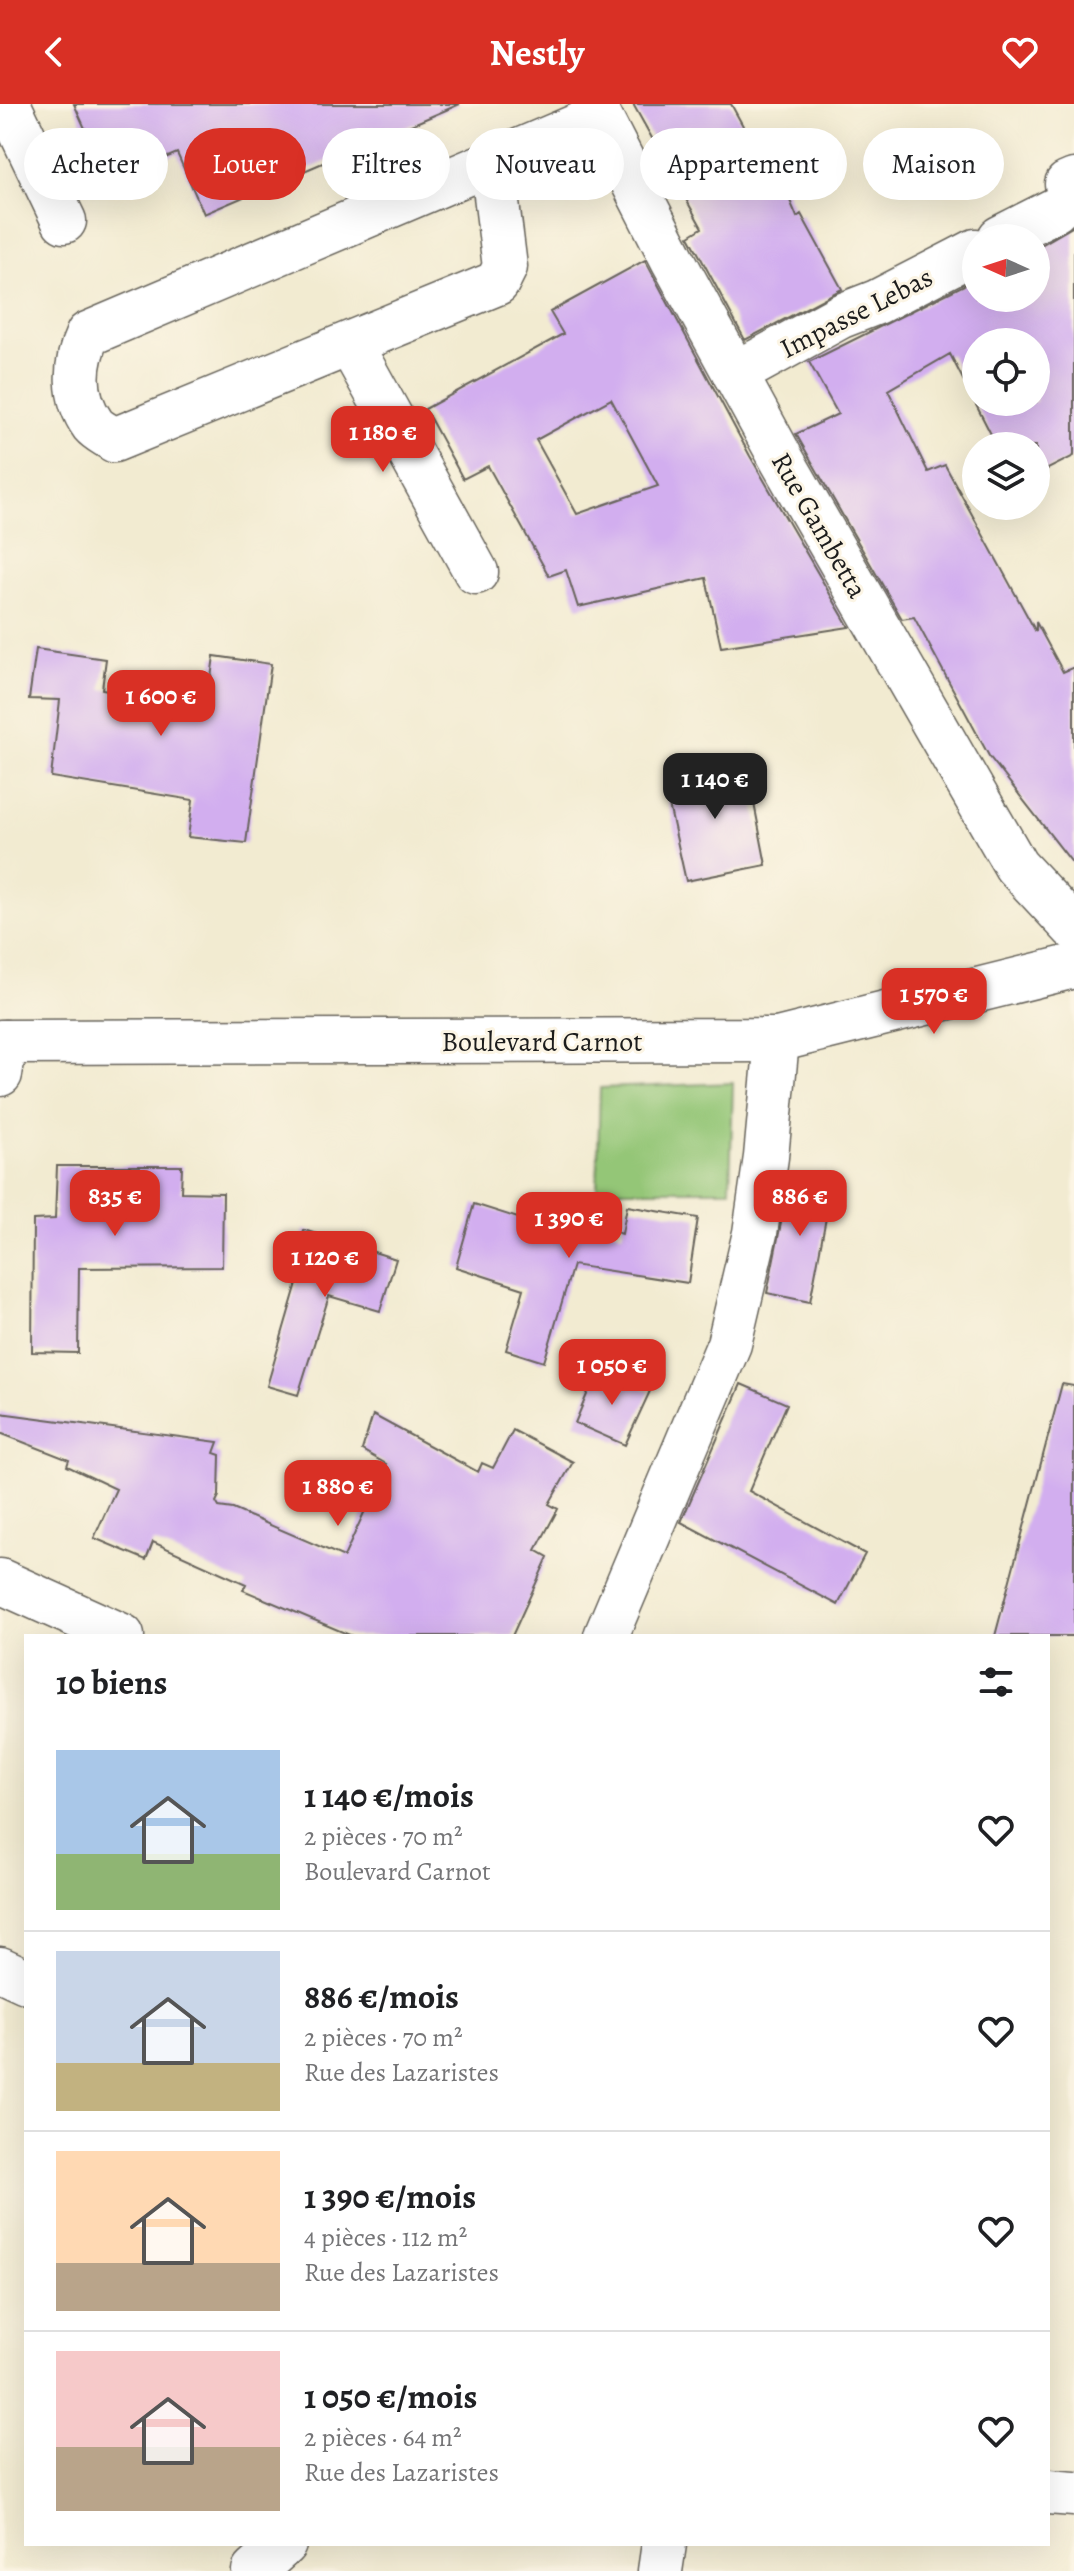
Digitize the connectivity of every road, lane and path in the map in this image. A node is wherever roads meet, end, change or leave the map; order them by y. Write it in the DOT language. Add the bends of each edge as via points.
graph roads {
  1 [pos="8,104"];
  2 [pos="596,110"];
  3 [pos="561,128"];
  4 [pos="466,174"];
  5 [pos="1065,192"];
  6 [pos="497,200"];
  7 [pos="64,221"];
  8 [pos="1020,224"];
  9 [pos="962,258"];
  10 [pos="350,344"];
  11 [pos="735,374"];
  12 [pos="476,572"];
  13 [pos="1074,928"];
  14 [pos="1074,966"];
  15 [pos="777,1040"];
  16 [pos="2,1053"];
  17 [pos="0,1581"];
  18 [pos="118,1634"];
  19 [pos="607,1634"];
  20 [pos="0,1969"];
  21 [pos="24,1980"];
  22 [pos="1050,2492"];
  23 [pos="1074,2494"];
  24 [pos="282,2546"];
  25 [pos="305,2546"];
  26 [pos="664,2546"];
  27 [pos="254,2571"];
  28 [pos="306,2571"];
  29 [pos="660,2571"];
  1 -- 7 [label="street"];
  2 -- 3 [label="street"];
  2 -- 11 [label="street, Rue Gambetta"];
  4 -- 10 [label="street" via="88,334 76,378 94,426 114,440"];
  5 -- 8 [label="street"];
  6 -- 10 [label="street" via="505,267 497,283"];
  9 -- 11 [label="street, Impasse Lebas"];
  10 -- 12 [label="street"];
  11 -- 13 [label="street, Rue Gambetta" via="1016,866"];
  14 -- 15 [label="street, Boulevard Carnot"];
  15 -- 16 [label="street, Boulevard Carnot"];
  15 -- 19 [label="street" via="755,1233 729,1344"];
  17 -- 18 [label="street"];
  20 -- 21 [label="street"];
  22 -- 23 [label="street"];
  24 -- 27 [label="street"];
  25 -- 28 [label="street"];
  26 -- 29 [label="street"];
}
